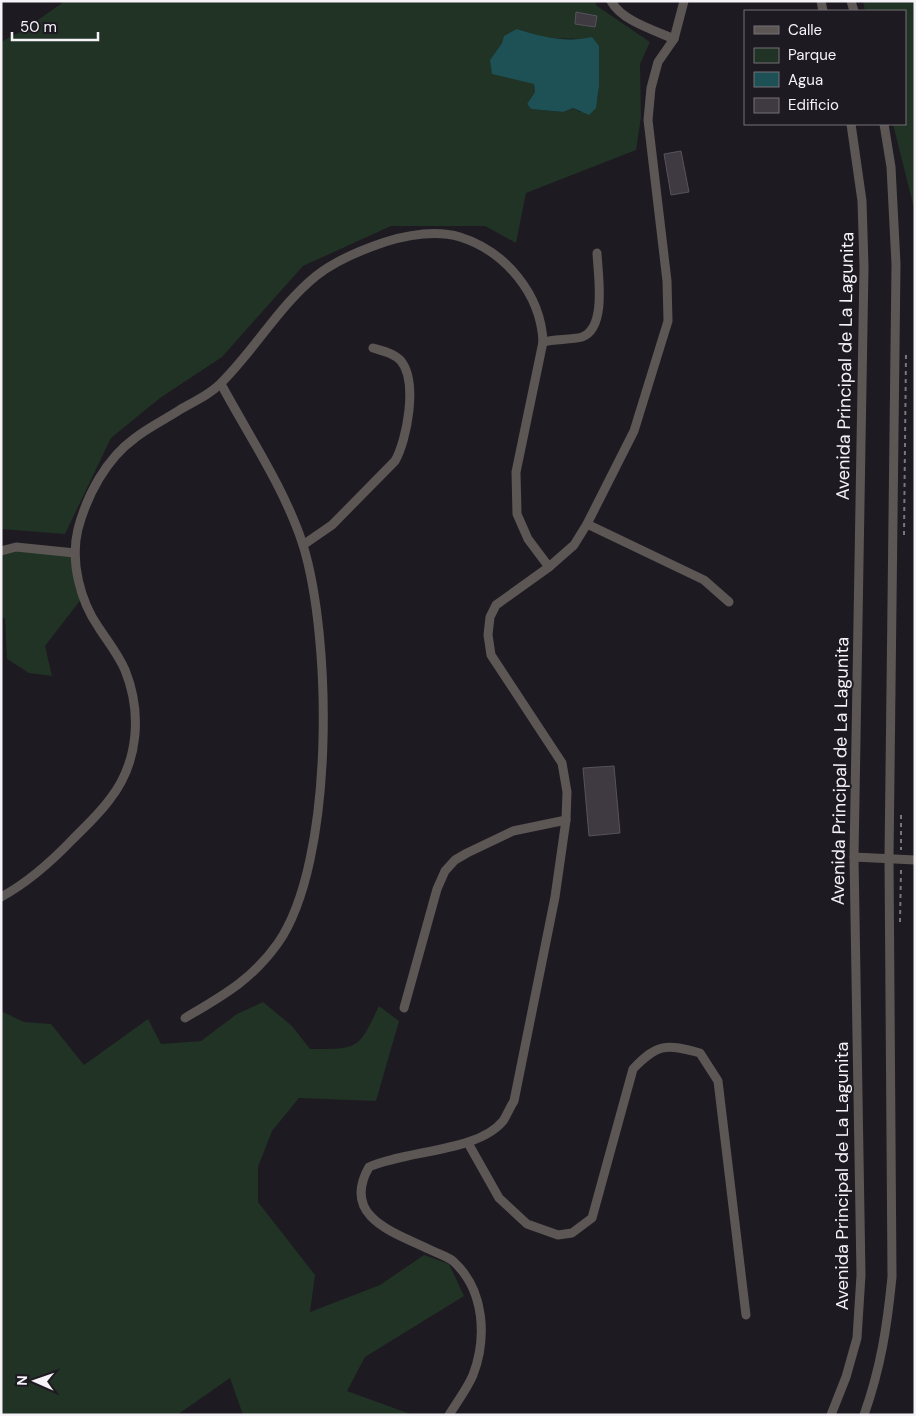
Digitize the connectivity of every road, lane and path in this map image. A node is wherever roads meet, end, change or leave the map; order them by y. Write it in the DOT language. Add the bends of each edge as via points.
graph roads {
  1 [pos="611,1"];
  2 [pos="684,1"];
  3 [pos="674,39"];
  4 [pos="851,125"];
  5 [pos="884,125"];
  6 [pos="597,253"];
  7 [pos="543,342"];
  8 [pos="373,348"];
  9 [pos="221,384"];
  10 [pos="587,524"];
  11 [pos="303,545"];
  12 [pos="1,551"];
  13 [pos="74,553"];
  14 [pos="549,567"];
  15 [pos="729,602"];
  16 [pos="566,820"];
  17 [pos="854,856"];
  18 [pos="889,858"];
  19 [pos="915,860"];
  20 [pos="1,897"];
  21 [pos="404,1008"];
  22 [pos="185,1018"];
  23 [pos="468,1143"];
  24 [pos="746,1315"];
  25 [pos="449,1415"];
  26 [pos="831,1415"];
  27 [pos="864,1415"];
  1 -- 3 [label="street" via="615,9 628,17"];
  2 -- 3 [label="street"];
  3 -- 10 [label="street" via="658,62 650,88 648,120 667,281 668,321 634,431"];
  4 -- 17 [label="street, Avenida Principal de La Lagunita" via="862,201 864,267"];
  5 -- 18 [label="street" via="891,167 896,264"];
  6 -- 7 [label="street" via="598,316 594,327 580,338"];
  7 -- 9 [label="street" via="542,326 532,295 498,258 466,239 452,235 400,237 342,259 317,274"];
  7 -- 14 [label="street" via="516,472 517,514 528,539"];
  8 -- 11 [label="street" via="392,353 407,374 409,409 402,450 332,525"];
  9 -- 11 [label="street" via="280,490"];
  9 -- 13 [label="street" via="136,437 119,452 106,468 89,500"];
  10 -- 14 [label="street" via="574,545"];
  10 -- 15 [label="street" via="704,580"];
  11 -- 22 [label="street" via="320,634 322,766 303,892 283,934 255,972"];
  12 -- 13 [label="street" via="16,547"];
  13 -- 20 [label="street" via="85,601 96,626 122,664 132,692 136,738 121,781 111,798 51,861 23,885"];
  14 -- 16 [label="street" via="496,605 490,617 488,635 491,655 498,669 562,763 567,792"];
  16 -- 21 [label="street" via="513,831 455,860 445,871 437,889"];
  16 -- 23 [label="street" via="555,897 514,1100 503,1122"];
  17 -- 18 [label="street"];
  17 -- 26 [label="street, Avenida Principal de La Lagunita" via="861,1275 857,1338"];
  18 -- 19 [label="street"];
  18 -- 27 [label="street" via="892,1277 885,1341"];
  23 -- 24 [label="street" via="499,1198 527,1224 558,1235 572,1233 592,1218 633,1069 651,1051 676,1046 700,1053 718,1081"];
  23 -- 25 [label="street" via="386,1159 369,1167 359,1190 365,1212 394,1232 453,1260 475,1293 482,1325 480,1346 473,1376"];
}
